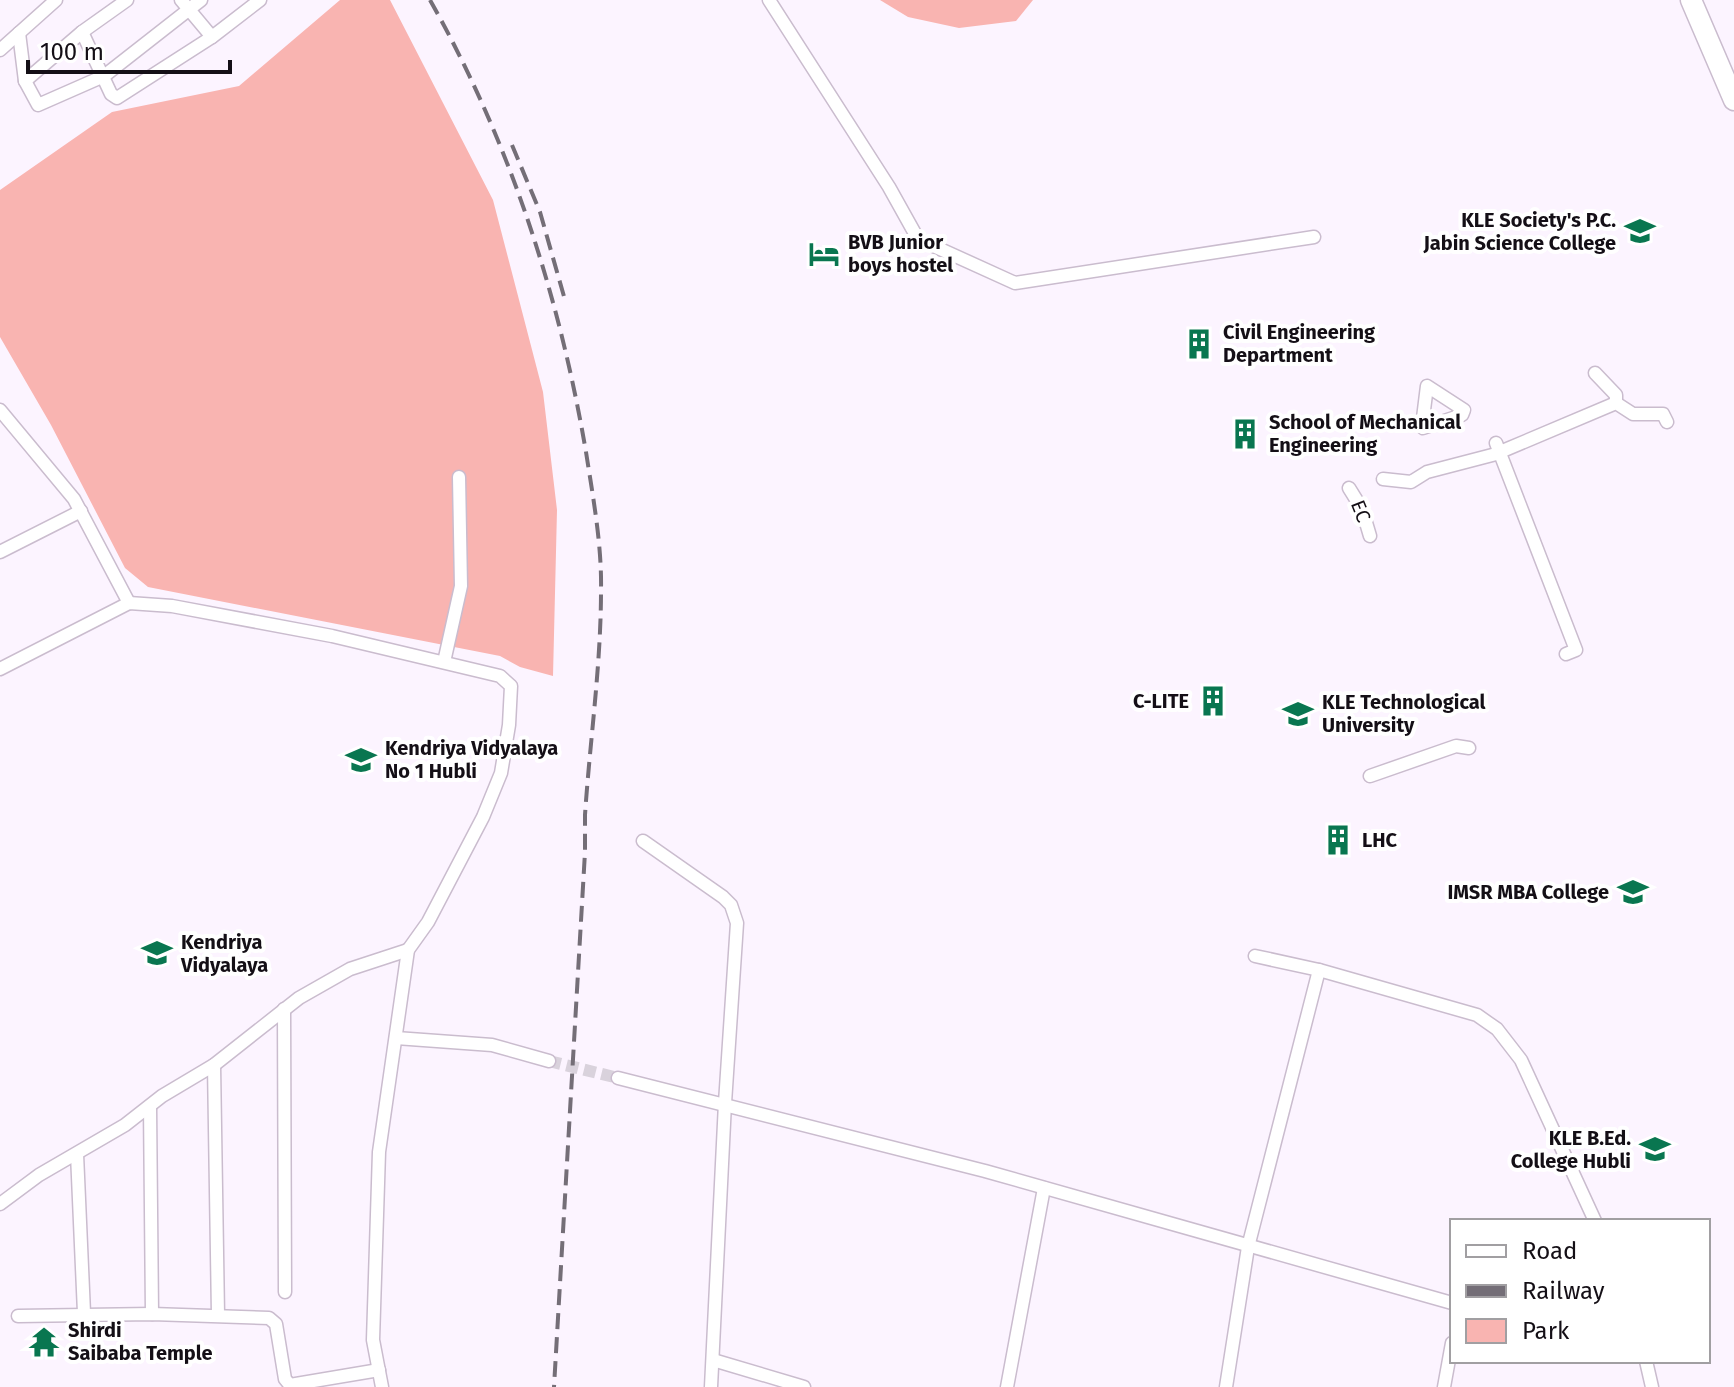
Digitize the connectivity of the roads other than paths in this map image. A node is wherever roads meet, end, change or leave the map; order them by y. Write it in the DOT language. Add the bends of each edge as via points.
graph roads {
  1 [pos="56,0"];
  2 [pos="127,0"];
  3 [pos="201,0"];
  4 [pos="260,0"];
  5 [pos="769,0"];
  6 [pos="1691,0"];
  7 [pos="186,5"];
  8 [pos="82,32"];
  9 [pos="19,33"];
  10 [pos="212,37"];
  11 [pos="0,50"];
  12 [pos="104,76"];
  13 [pos="25,81"];
  14 [pos="1734,100"];
  15 [pos="1314,237"];
  16 [pos="1595,373"];
  17 [pos="1616,403"];
  18 [pos="0,410"];
  19 [pos="1667,422"];
  20 [pos="1499,449"];
  21 [pos="459,477"];
  22 [pos="1383,479"];
  23 [pos="1349,488"];
  24 [pos="81,511"];
  25 [pos="1370,536"];
  26 [pos="0,552"];
  27 [pos="129,603"];
  28 [pos="1566,654"];
  29 [pos="444,662"];
  30 [pos="0,669"];
  31 [pos="1469,748"];
  32 [pos="1370,776"];
  33 [pos="643,841"];
  34 [pos="408,950"];
  35 [pos="1255,956"];
  36 [pos="1319,970"];
  37 [pos="284,1009"];
  38 [pos="396,1038"];
  39 [pos="549,1061"];
  40 [pos="214,1065"];
  41 [pos="618,1078"];
  42 [pos="725,1103"];
  43 [pos="150,1106"];
  44 [pos="77,1154"];
  45 [pos="1044,1188"];
  46 [pos="0,1204"];
  47 [pos="1594,1219"];
  48 [pos="1248,1247"];
  49 [pos="285,1292"];
  50 [pos="1450,1302"];
  51 [pos="84,1313"];
  52 [pos="152,1314"];
  53 [pos="218,1315"];
  54 [pos="18,1316"];
  55 [pos="1450,1354"];
  56 [pos="713,1360"];
  57 [pos="1646,1363"];
  58 [pos="379,1370"];
  59 [pos="382,1387"];
  60 [pos="711,1387"];
  61 [pos="804,1387"];
  62 [pos="1007,1387"];
  63 [pos="1226,1387"];
  64 [pos="1444,1387"];
  65 [pos="1652,1387"];
  1 -- 9 [label="street"];
  2 -- 8 [label="street"];
  3 -- 7 [label="street"];
  4 -- 10 [label="street"];
  5 -- 15 [label="street" via="918,239 1015,283"];
  6 -- 14 [label="main road"];
  7 -- 10 [label="street"];
  7 -- 12 [label="street"];
  8 -- 12 [label="street"];
  8 -- 13 [label="street"];
  9 -- 11 [label="street"];
  9 -- 13 [label="street"];
  10 -- 12 [label="street" via="120,98 113,96"];
  12 -- 13 [label="street" via="38,105"];
  16 -- 17 [label="street" via="1616,395"];
  17 -- 19 [label="street" via="1633,414 1663,414"];
  17 -- 20 [label="street"];
  18 -- 24 [label="street"];
  20 -- 22 [label="street" via="1411,482"];
  20 -- 28 [label="street" via="1576,650"];
  21 -- 29 [label="street" via="461,586"];
  23 -- 25 [label="street, EC"];
  24 -- 26 [label="street"];
  24 -- 27 [label="street"];
  27 -- 29 [label="street" via="172,606"];
  27 -- 30 [label="street"];
  29 -- 34 [label="street" via="508,681 509,725 501,773 483,817"];
  31 -- 32 [label="street" via="1456,746"];
  33 -- 42 [label="street" via="723,897 736,915"];
  34 -- 37 [label="street" via="350,969"];
  34 -- 38 [label="street"];
  35 -- 36 [label="street"];
  36 -- 47 [label="street" via="1477,1015 1497,1029 1521,1060"];
  36 -- 48 [label="street"];
  37 -- 40 [label="street"];
  37 -- 49 [label="street"];
  38 -- 39 [label="street" via="492,1045"];
  38 -- 58 [label="street" via="379,1152 373,1340"];
  40 -- 43 [label="street"];
  40 -- 53 [label="street"];
  41 -- 42 [label="street"];
  42 -- 45 [label="street"];
  42 -- 56 [label="street"];
  43 -- 44 [label="street"];
  43 -- 52 [label="street"];
  44 -- 46 [label="street"];
  44 -- 51 [label="street"];
  45 -- 48 [label="street"];
  45 -- 62 [label="street"];
  48 -- 50 [label="street"];
  48 -- 63 [label="street"];
  51 -- 52 [label="street"];
  51 -- 54 [label="street"];
  52 -- 53 [label="street"];
  53 -- 58 [label="street" via="274,1322 290,1385"];
  55 -- 64 [label="street"];
  56 -- 60 [label="street"];
  56 -- 61 [label="street"];
  57 -- 65 [label="street"];
  58 -- 59 [label="street"];
}
